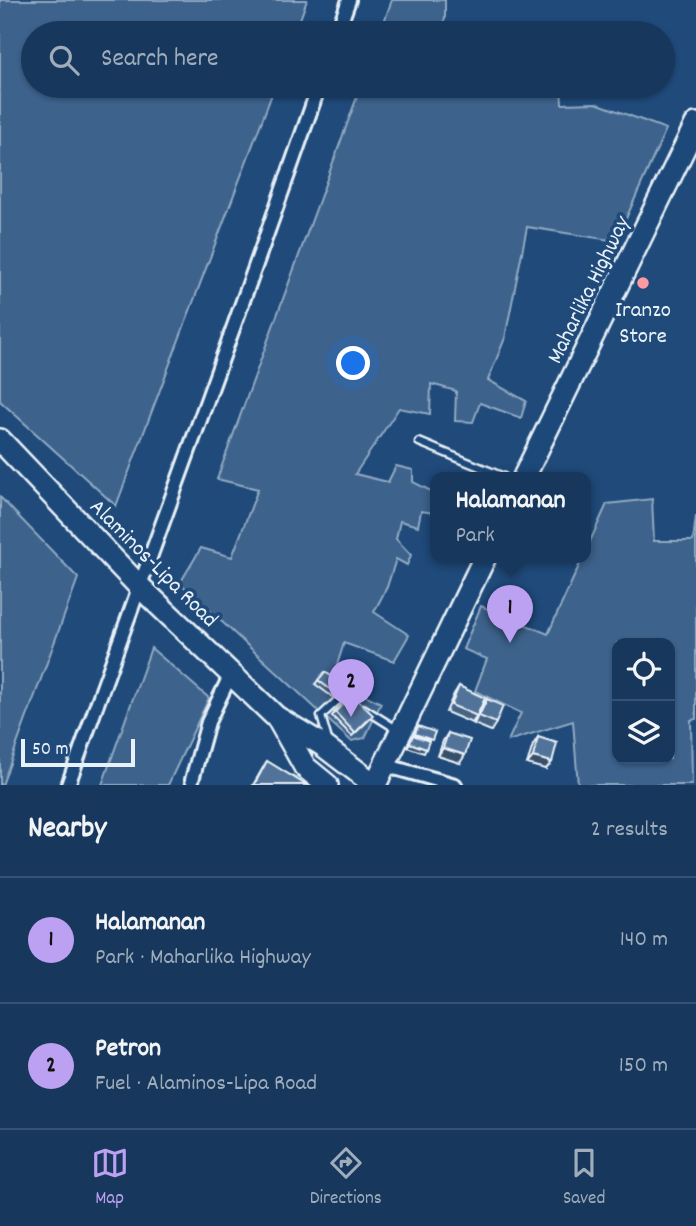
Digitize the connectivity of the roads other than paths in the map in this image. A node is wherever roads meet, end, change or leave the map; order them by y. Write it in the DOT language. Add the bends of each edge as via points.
graph roads {
  1 [pos="349,0"];
  2 [pos="341,21"];
  3 [pos="315,98"];
  4 [pos="696,124"];
  5 [pos="0,440"];
  6 [pos="419,442"];
  7 [pos="493,472"];
  8 [pos="526,472"];
  9 [pos="482,563"];
  10 [pos="138,585"];
  11 [pos="231,674"];
  12 [pos="276,718"];
  13 [pos="400,731"];
  14 [pos="331,751"];
  15 [pos="384,765"];
  16 [pos="192,780"];
  17 [pos="68,785"];
  18 [pos="327,785"];
  19 [pos="375,785"];
  20 [pos="455,785"];
  1 -- 2 [label="street"];
  3 -- 10 [label="street" via="232,337"];
  4 -- 8 [label="main road, Maharlika Highway"];
  5 -- 10 [label="main road, Alaminos-Lipa Road"];
  6 -- 7 [label="lane"];
  9 -- 13 [label="main road"];
  10 -- 11 [label="main road, Alaminos-Lipa Road"];
  10 -- 17 [label="street"];
  11 -- 12 [label="main road, Alaminos-Lipa Road"];
  11 -- 16 [label="street" via="208,722"];
  12 -- 14 [label="main road, Alaminos-Lipa Road"];
  12 -- 18 [label="main road, Alaminos-Lipa Road" via="305,767"];
  13 -- 14 [label="lane" via="340,698 321,716"];
  13 -- 15 [label="main road"];
  14 -- 19 [label="main road, Alaminos-Lipa Road"];
  15 -- 19 [label="main road"];
  15 -- 20 [label="street"];
}
